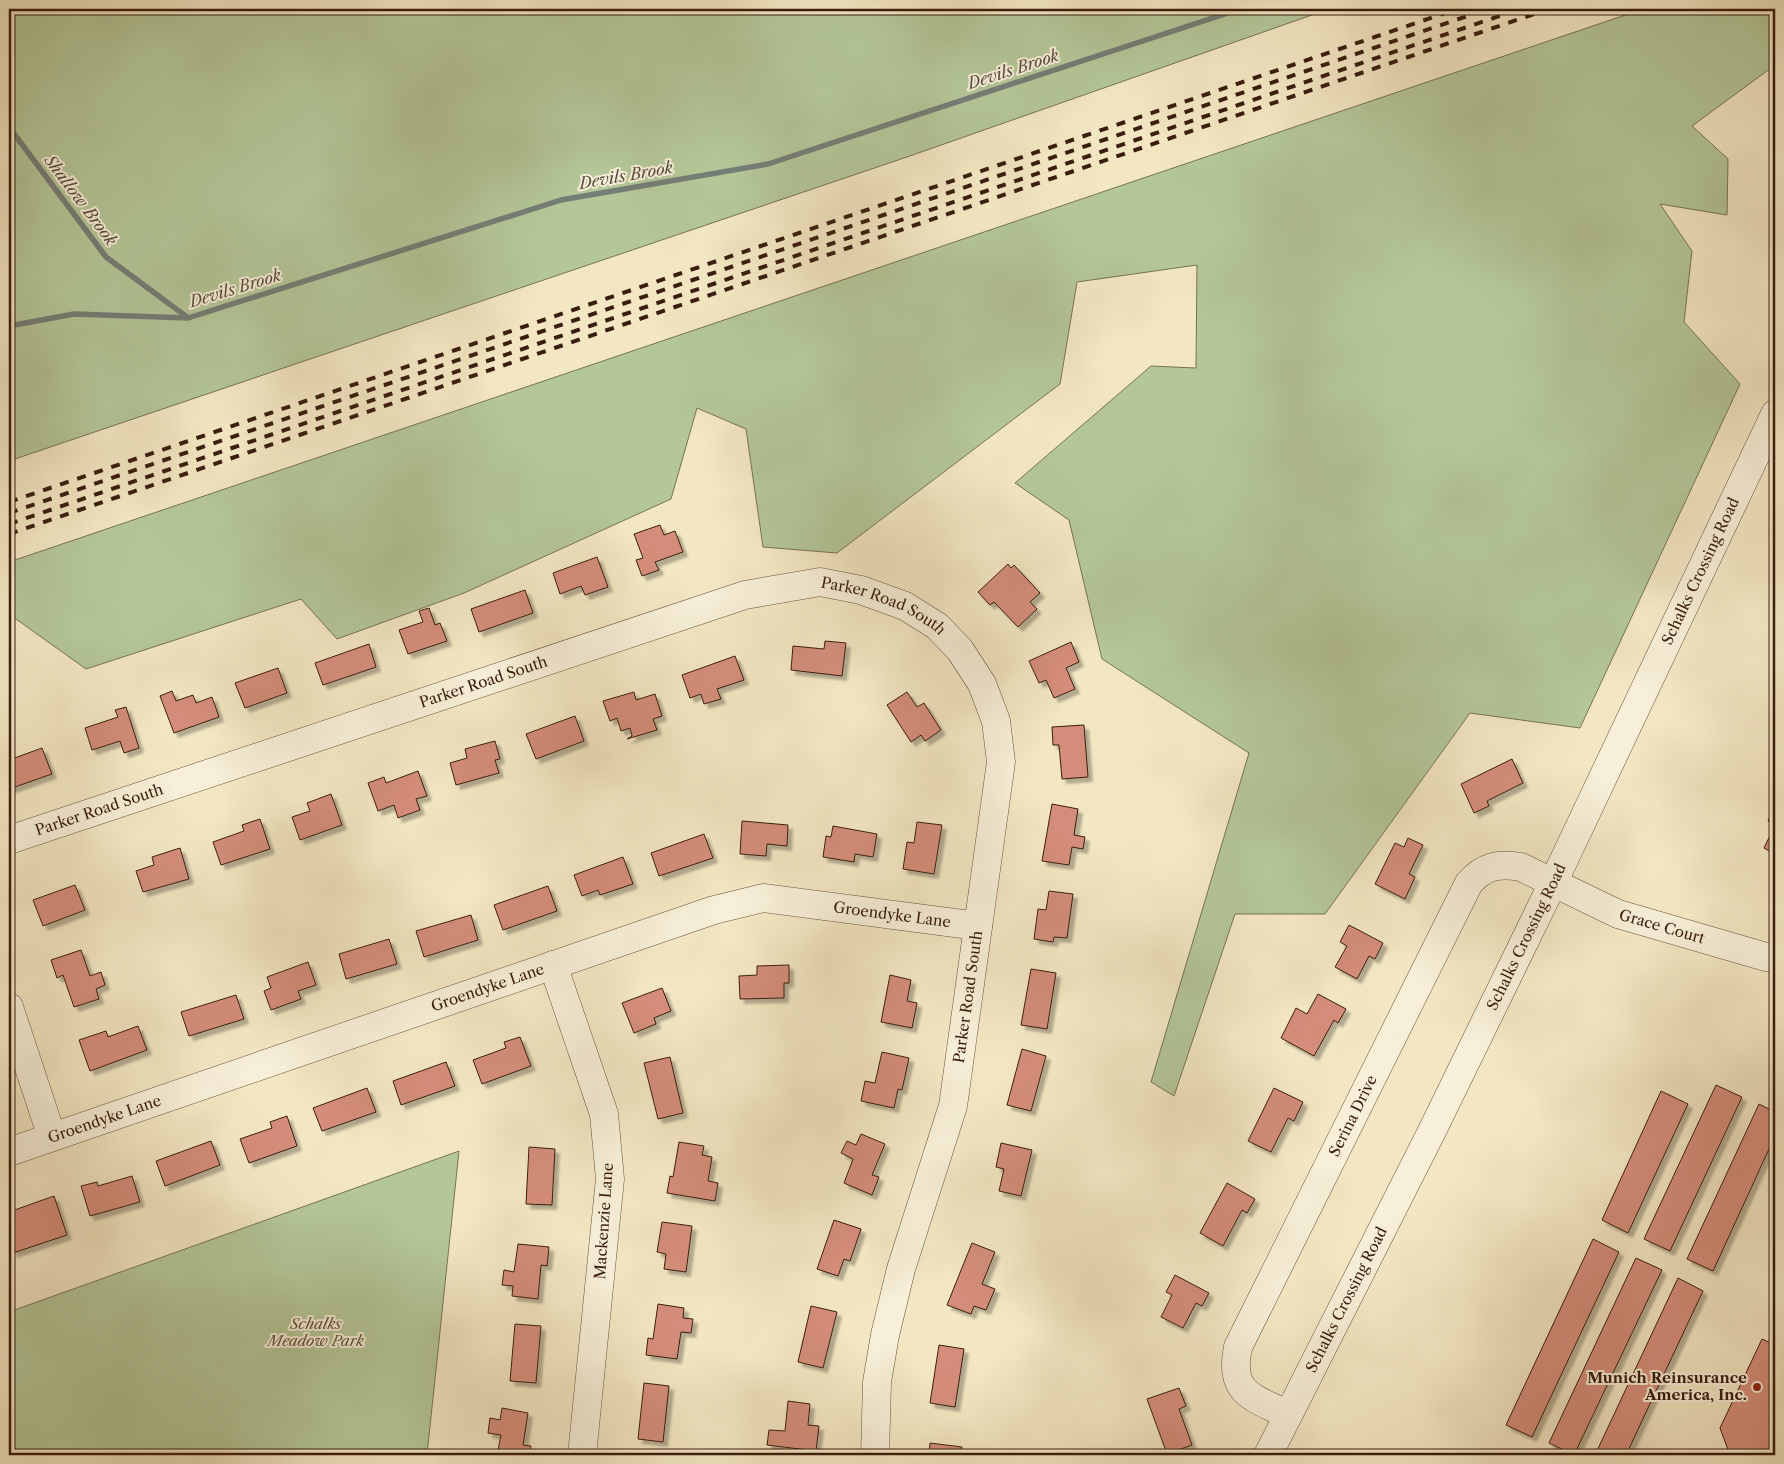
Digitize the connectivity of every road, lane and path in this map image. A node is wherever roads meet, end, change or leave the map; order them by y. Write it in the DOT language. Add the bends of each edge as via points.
graph roads {
  1 [pos="1775,414"];
  2 [pos="9,840"];
  3 [pos="1553,883"];
  4 [pos="978,926"];
  5 [pos="1775,957"];
  6 [pos="553,965"];
  7 [pos="9,1007"];
  8 [pos="52,1137"];
  9 [pos="9,1152"];
  10 [pos="1288,1416"];
  11 [pos="582,1455"];
  12 [pos="875,1455"];
  13 [pos="1268,1455"];
  1 -- 3 [label="street, Schalks Crossing Road"];
  2 -- 4 [label="street, Parker Road South" via="745,595 820,582 879,596 905,606 937,626 960,650 982,684 996,721 1001,762"];
  3 -- 5 [label="street, Grace Court" via="1618,914"];
  3 -- 10 [label="street, Schalks Crossing Road"];
  3 -- 10 [label="street, Serina Drive" via="1521,867 1504,864 1489,867 1470,883 1238,1347 1236,1379 1246,1394"];
  4 -- 6 [label="street, Groendyke Lane" via="762,898 714,910"];
  4 -- 12 [label="street, Parker Road South" via="953,1106 885,1335 877,1382"];
  6 -- 8 [label="street, Groendyke Lane"];
  6 -- 11 [label="street, Mackenzie Lane" via="604,1114 609,1149 610,1179"];
  7 -- 8 [label="street"];
  8 -- 9 [label="street, Groendyke Lane"];
  10 -- 13 [label="street, Schalks Crossing Road"];
}
